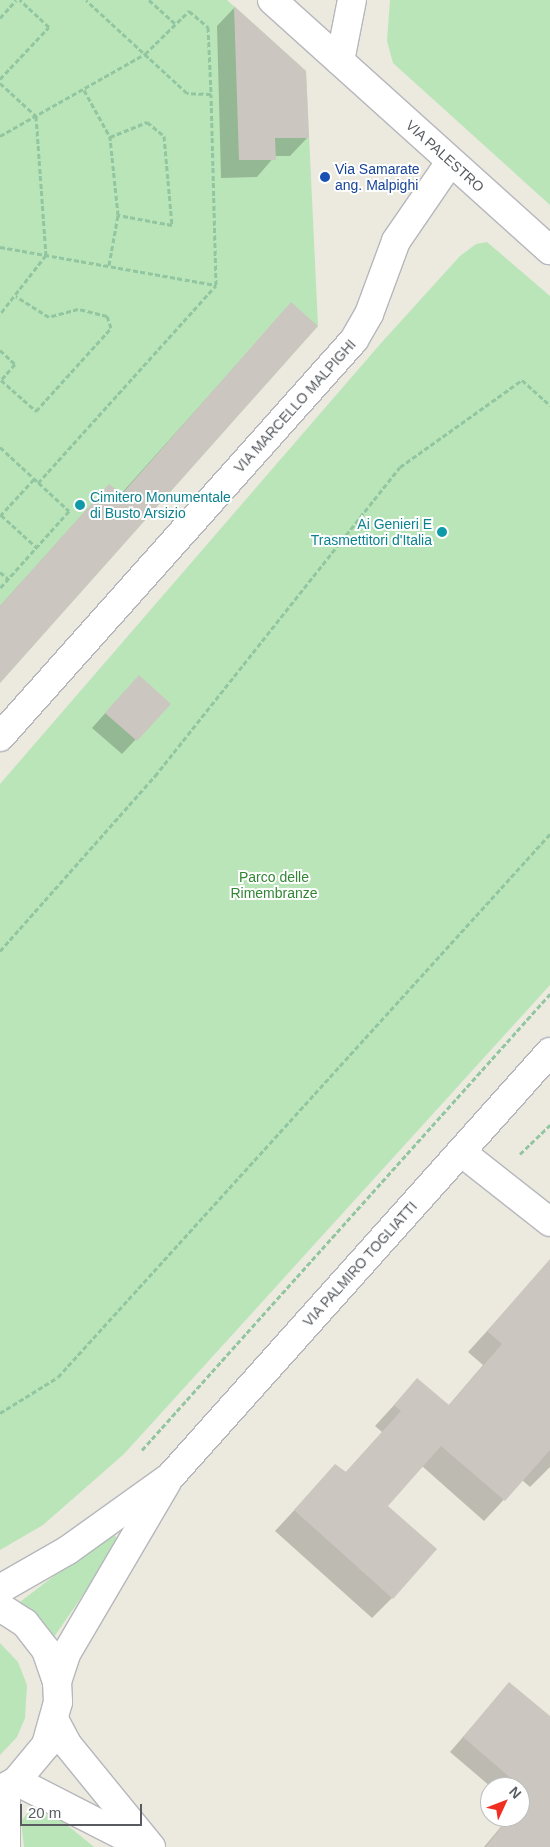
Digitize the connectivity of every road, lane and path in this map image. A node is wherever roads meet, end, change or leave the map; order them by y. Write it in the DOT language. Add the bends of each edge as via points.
graph roads {
  1 [pos="16,0"];
  2 [pos="20,0"];
  3 [pos="86,0"];
  4 [pos="149,0"];
  5 [pos="272,0"];
  6 [pos="352,0"];
  7 [pos="0,18"];
  8 [pos="176,24"];
  9 [pos="146,54"];
  10 [pos="340,61"];
  11 [pos="0,81"];
  12 [pos="84,90"];
  13 [pos="211,94"];
  14 [pos="36,116"];
  15 [pos="0,136"];
  16 [pos="110,137"];
  17 [pos="450,162"];
  18 [pos="118,215"];
  19 [pos="0,247"];
  20 [pos="550,250"];
  21 [pos="46,255"];
  22 [pos="109,265"];
  23 [pos="216,285"];
  24 [pos="16,296"];
  25 [pos="0,314"];
  26 [pos="0,350"];
  27 [pos="550,405"];
  28 [pos="0,447"];
  29 [pos="34,479"];
  30 [pos="38,483"];
  31 [pos="0,516"];
  32 [pos="36,547"];
  33 [pos="0,572"];
  34 [pos="8,579"];
  35 [pos="0,588"];
  36 [pos="0,737"];
  37 [pos="550,834"];
  38 [pos="0,951"];
  39 [pos="550,994"];
  40 [pos="550,1052"];
  41 [pos="550,1125"];
  42 [pos="461,1152"];
  43 [pos="514,1159"];
  44 [pos="550,1222"];
  45 [pos="0,1413"];
  46 [pos="140,1453"];
  47 [pos="170,1477"];
  48 [pos="0,1589"];
  49 [pos="0,1607"];
  50 [pos="57,1682"];
  51 [pos="55,1721"];
  52 [pos="7,1786"];
  53 [pos="6,1847"];
  54 [pos="145,1847"];
  55 [pos="152,1847"];
  1 -- 7 [label="path"];
  2 -- 11 [label="path" via="49,27"];
  3 -- 9 [label="path"];
  4 -- 8 [label="path"];
  5 -- 10 [label="street, VIA PALESTRO"];
  6 -- 10 [label="street"];
  8 -- 9 [label="path"];
  8 -- 13 [label="path" via="189,11 208,27"];
  9 -- 12 [label="path"];
  9 -- 13 [label="path" via="187,94"];
  10 -- 17 [label="street, VIA PALESTRO"];
  11 -- 14 [label="path"];
  12 -- 14 [label="path"];
  12 -- 16 [label="path"];
  13 -- 23 [label="path"];
  14 -- 15 [label="path"];
  14 -- 21 [label="path"];
  16 -- 18 [label="path"];
  16 -- 18 [label="path" via="147,122 164,136 172,225"];
  17 -- 20 [label="street, VIA PALESTRO"];
  17 -- 36 [label="street, VIA MARCELLO MALPIGHI" via="396,240 369,314 354,340"];
  18 -- 22 [label="path"];
  19 -- 21 [label="path"];
  21 -- 22 [label="path"];
  21 -- 24 [label="path"];
  22 -- 23 [label="path"];
  23 -- 30 [label="path"];
  24 -- 25 [label="path"];
  24 -- 26 [label="path" via="49,317 78,309 107,316 111,328 36,411 2,380 15,364"];
  27 -- 38 [label="path" via="522,380 400,467 155,776"];
  28 -- 29 [label="path"];
  29 -- 30 [label="path"];
  29 -- 31 [label="path"];
  30 -- 32 [label="path" via="69,511"];
  31 -- 32 [label="path"];
  32 -- 34 [label="path"];
  33 -- 34 [label="path"];
  34 -- 35 [label="path"];
  37 -- 45 [label="path" via="58,1377"];
  39 -- 46 [label="path"];
  40 -- 42 [label="street, VIA PALMIRO TOGLIATTI"];
  41 -- 43 [label="path"];
  42 -- 44 [label="street"];
  42 -- 47 [label="street, VIA PALMIRO TOGLIATTI"];
  47 -- 48 [label="street" via="53,1560"];
  47 -- 50 [label="street" via="66,1654"];
  49 -- 50 [label="street" via="25,1623 46,1650"];
  50 -- 51 [label="street"];
  51 -- 52 [label="street" via="46,1745"];
  51 -- 55 [label="street" via="67,1744"];
  52 -- 53 [label="street"];
  52 -- 54 [label="street" via="102,1821"];
}
